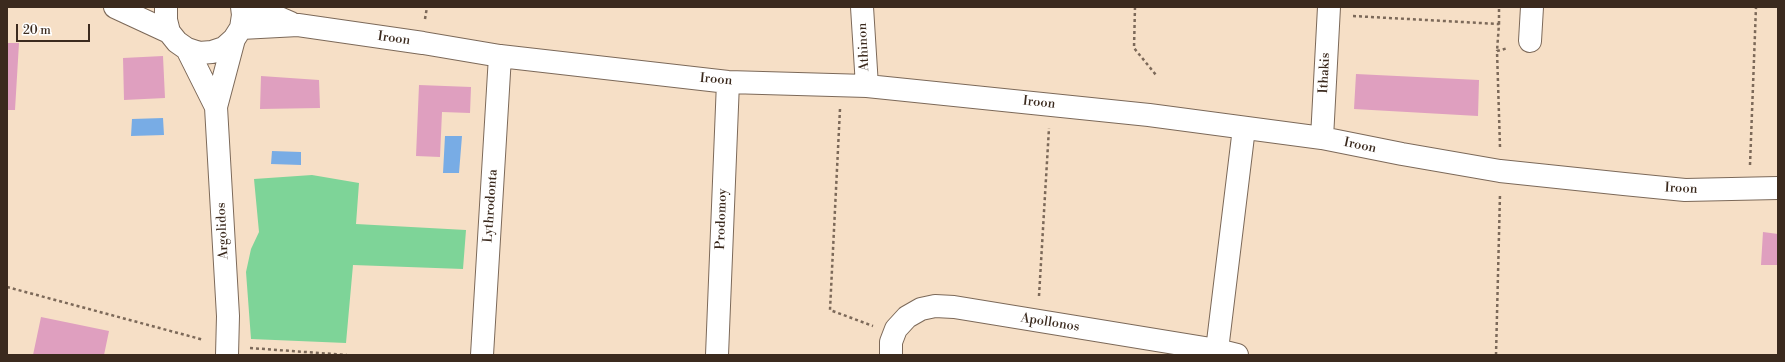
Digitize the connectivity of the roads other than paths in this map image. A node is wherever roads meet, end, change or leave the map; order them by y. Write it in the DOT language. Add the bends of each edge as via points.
graph roads {
  1 [pos="115,7"];
  2 [pos="166,7"];
  3 [pos="254,7"];
  4 [pos="862,7"];
  5 [pos="1532,7"];
  6 [pos="1329,11"];
  7 [pos="239,25"];
  8 [pos="298,26"];
  9 [pos="169,32"];
  10 [pos="1530,41"];
  11 [pos="187,49"];
  12 [pos="500,56"];
  13 [pos="728,82"];
  14 [pos="867,86"];
  15 [pos="216,106"];
  16 [pos="1244,128"];
  17 [pos="1322,138"];
  18 [pos="1778,188"];
  19 [pos="1216,350"];
  20 [pos="227,351"];
  21 [pos="482,355"];
  22 [pos="717,355"];
  23 [pos="891,355"];
  24 [pos="1237,355"];
  1 -- 9 [label="street"];
  2 -- 9 [label="street"];
  3 -- 8 [label="street, Iroon"];
  4 -- 14 [label="street, Athinon"];
  5 -- 10 [label="street"];
  6 -- 17 [label="street, Ithakis"];
  7 -- 8 [label="street, Iroon"];
  7 -- 11 [label="street" via="224,48 199,53"];
  7 -- 15 [label="street, Argolidos"];
  8 -- 12 [label="street, Iroon"];
  9 -- 11 [label="street"];
  11 -- 15 [label="street, Argolidos"];
  12 -- 13 [label="street, Iroon"];
  12 -- 21 [label="street, Lythrodonta"];
  13 -- 14 [label="street, Iroon"];
  13 -- 22 [label="street, Prodomoy"];
  14 -- 16 [label="street, Iroon" via="1149,114"];
  15 -- 20 [label="street, Argolidos" via="228,316"];
  16 -- 17 [label="street, Iroon"];
  16 -- 19 [label="street"];
  17 -- 18 [label="street, Iroon" via="1500,171 1685,190"];
  19 -- 23 [label="street, Apollonos" via="935,306 921,309 907,317 896,329 891,342"];
  19 -- 24 [label="street, Apollonos"];
}
